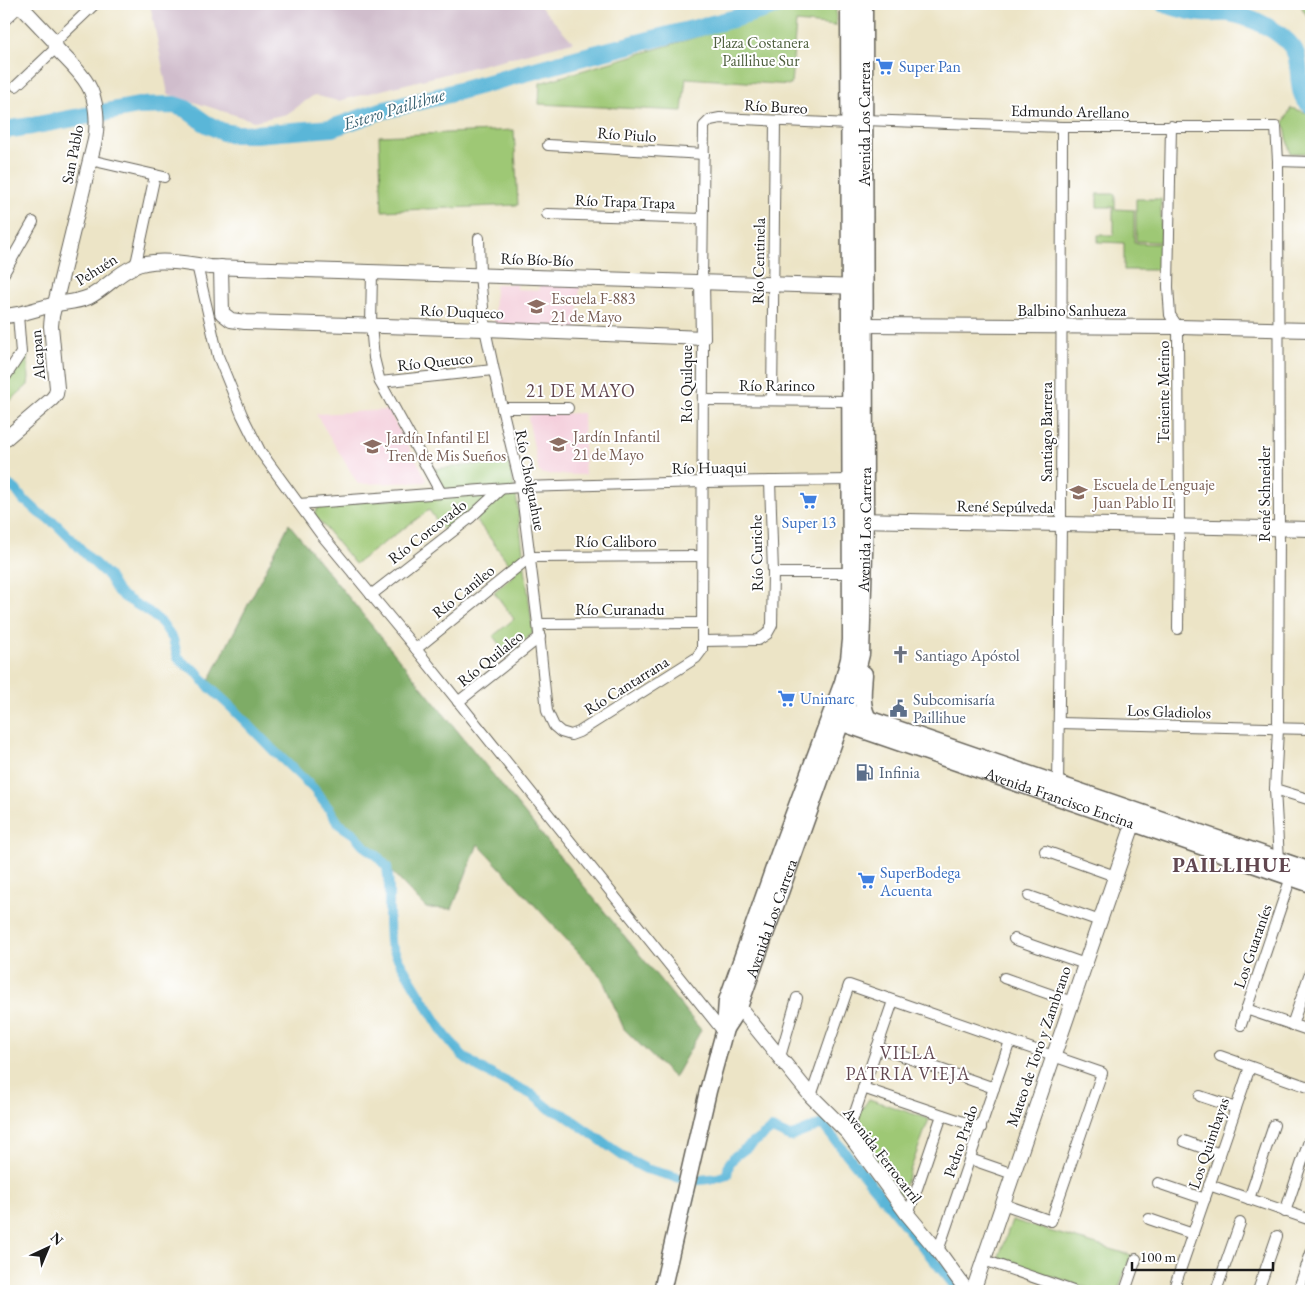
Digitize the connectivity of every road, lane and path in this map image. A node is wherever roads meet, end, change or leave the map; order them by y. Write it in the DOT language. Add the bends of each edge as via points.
graph roads {
  1 [pos="21,4"];
  2 [pos="95,4"];
  3 [pos="849,4"];
  4 [pos="864,4"];
  5 [pos="4,21"];
  6 [pos="55,45"];
  7 [pos="16,86"];
  8 [pos="775,121"];
  9 [pos="857,122"];
  10 [pos="704,126"];
  11 [pos="1172,126"];
  12 [pos="1276,126"];
  13 [pos="1062,127"];
  14 [pos="548,144"];
  15 [pos="704,154"];
  16 [pos="90,160"];
  17 [pos="1278,161"];
  18 [pos="1311,162"];
  19 [pos="547,214"];
  20 [pos="702,219"];
  21 [pos="33,222"];
  22 [pos="479,238"];
  23 [pos="209,266"];
  24 [pos="134,267"];
  25 [pos="372,272"];
  26 [pos="4,273"];
  27 [pos="480,275"];
  28 [pos="702,282"];
  29 [pos="773,284"];
  30 [pos="857,287"];
  31 [pos="55,304"];
  32 [pos="18,315"];
  33 [pos="4,316"];
  34 [pos="371,325"];
  35 [pos="864,325"];
  36 [pos="1061,327"];
  37 [pos="1178,327"];
  38 [pos="485,329"];
  39 [pos="1279,329"];
  40 [pos="1311,330"];
  41 [pos="703,338"];
  42 [pos="493,370"];
  43 [pos="4,379"];
  44 [pos="380,382"];
  45 [pos="704,400"];
  46 [pos="772,400"];
  47 [pos="850,401"];
  48 [pos="502,408"];
  49 [pos="568,408"];
  50 [pos="4,438"];
  51 [pos="850,480"];
  52 [pos="770,481"];
  53 [pos="703,482"];
  54 [pos="521,487"];
  55 [pos="501,489"];
  56 [pos="441,493"];
  57 [pos="299,504"];
  58 [pos="858,520"];
  59 [pos="1062,524"];
  60 [pos="1179,526"];
  61 [pos="1279,528"];
  62 [pos="1311,529"];
  63 [pos="702,556"];
  64 [pos="530,557"];
  65 [pos="772,573"];
  66 [pos="851,573"];
  67 [pos="371,594"];
  68 [pos="702,623"];
  69 [pos="538,624"];
  70 [pos="1178,629"];
  71 [pos="863,635"];
  72 [pos="540,636"];
  73 [pos="703,641"];
  74 [pos="416,649"];
  75 [pos="458,702"];
  76 [pos="837,715"];
  77 [pos="869,720"];
  78 [pos="1059,723"];
  79 [pos="554,726"];
  80 [pos="1278,729"];
  81 [pos="1311,729"];
  82 [pos="1275,789"];
  83 [pos="1058,791"];
  84 [pos="1311,800"];
  85 [pos="1135,818"];
  86 [pos="1045,851"];
  87 [pos="1279,860"];
  88 [pos="1311,871"];
  89 [pos="1115,876"];
  90 [pos="1291,877"];
  91 [pos="1311,884"];
  92 [pos="1029,896"];
  93 [pos="1100,921"];
  94 [pos="1014,940"];
  95 [pos="1085,964"];
  96 [pos="1311,970"];
  97 [pos="1004,978"];
  98 [pos="797,998"];
  99 [pos="893,1001"];
  100 [pos="1072,1002"];
  101 [pos="733,1004"];
  102 [pos="1246,1009"];
  103 [pos="1241,1025"];
  104 [pos="1292,1025"];
  105 [pos="725,1031"];
  106 [pos="1311,1031"];
  107 [pos="1010,1041"];
  108 [pos="877,1047"];
  109 [pos="1053,1056"];
  110 [pos="1220,1056"];
  111 [pos="780,1057"];
  112 [pos="1250,1067"];
  113 [pos="863,1088"];
  114 [pos="994,1088"];
  115 [pos="1311,1088"];
  116 [pos="811,1096"];
  117 [pos="1200,1096"];
  118 [pos="1236,1108"];
  119 [pos="942,1115"];
  120 [pos="1274,1125"];
  121 [pos="980,1128"];
  122 [pos="848,1133"];
  123 [pos="1310,1138"];
  124 [pos="1184,1141"];
  125 [pos="1220,1154"];
  126 [pos="970,1159"];
  127 [pos="1013,1174"];
  128 [pos="1158,1183"];
  129 [pos="1209,1186"];
  130 [pos="1205,1199"];
  131 [pos="1249,1199"];
  132 [pos="1003,1204"];
  133 [pos="1285,1212"];
  134 [pos="908,1215"];
  135 [pos="1149,1219"];
  136 [pos="1308,1220"];
  137 [pos="1240,1223"];
  138 [pos="1193,1234"];
  139 [pos="1277,1236"];
  140 [pos="938,1251"];
  141 [pos="1311,1253"];
  142 [pos="1136,1259"];
  143 [pos="984,1260"];
  144 [pos="662,1291"];
  145 [pos="967,1291"];
  146 [pos="973,1291"];
  147 [pos="1073,1291"];
  148 [pos="1125,1291"];
  149 [pos="1173,1291"];
  150 [pos="1216,1291"];
  151 [pos="1258,1291"];
  152 [pos="1298,1291"];
  1 -- 5 [label="street"];
  1 -- 6 [label="street, San Pablo"];
  2 -- 6 [label="street"];
  3 -- 9 [label="main road, Avenida Los Carrera"];
  4 -- 9 [label="main road, Avenida Los Carrera"];
  6 -- 7 [label="street"];
  6 -- 16 [label="street, San Pablo" via="89,87 97,123"];
  8 -- 9 [label="street, Río Bureo"];
  8 -- 10 [label="street, Río Bureo" via="720,118 710,120"];
  8 -- 29 [label="street, Río Centinela"];
  9 -- 13 [label="street, Edmundo Arellano"];
  9 -- 30 [label="main road, Avenida Los Carrera"];
  10 -- 15 [label="street, Río Quilque"];
  11 -- 12 [label="street, Edmundo Arellano"];
  11 -- 13 [label="street, Edmundo Arellano"];
  11 -- 37 [label="street, Teniente Merino" via="1168,287 1170,315"];
  12 -- 17 [label="street, René Schneider"];
  13 -- 36 [label="street, Santiago Barrera"];
  14 -- 15 [label="street, Río Piulo"];
  15 -- 20 [label="street, Río Quilque"];
  16 -- 24 [label="street" via="159,176"];
  16 -- 31 [label="street, San Pablo"];
  17 -- 18 [label="street"];
  17 -- 39 [label="street, René Schneider"];
  19 -- 20 [label="street, Río Trapa Trapa"];
  20 -- 28 [label="street, Río Quilque"];
  21 -- 26 [label="street"];
  22 -- 27 [label="street, Río Cholguahue"];
  23 -- 24 [label="street, Pehuén" via="152,262"];
  23 -- 25 [label="street, Río Bío-Bío"];
  23 -- 34 [label="street, Río Duqueco" via="222,313 231,320"];
  23 -- 57 [label="street" via="218,356 260,451"];
  24 -- 31 [label="street, Pehuén" via="90,297"];
  25 -- 27 [label="street, Río Bío-Bío"];
  25 -- 34 [label="street"];
  27 -- 28 [label="street, Río Bío-Bío"];
  27 -- 38 [label="street, Río Cholguahue"];
  28 -- 29 [label="street, Río Bío-Bío"];
  28 -- 41 [label="street, Río Quilque"];
  29 -- 30 [label="street, Río Bío-Bío"];
  29 -- 46 [label="street, Río Centinela"];
  30 -- 35 [label="main road, Avenida Los Carrera"];
  30 -- 47 [label="main road, Avenida Los Carrera"];
  31 -- 32 [label="street, Pehuén"];
  31 -- 50 [label="street, Alcapan" via="51,326 56,394"];
  32 -- 33 [label="street, Pehuén"];
  32 -- 43 [label="street" via="21,353"];
  34 -- 38 [label="street, Río Duqueco"];
  34 -- 44 [label="street"];
  35 -- 36 [label="street, Balbino Sanhueza"];
  35 -- 58 [label="main road, Avenida Los Carrera"];
  36 -- 37 [label="street, Balbino Sanhueza"];
  36 -- 59 [label="street, Santiago Barrera"];
  37 -- 39 [label="street, Balbino Sanhueza"];
  37 -- 60 [label="street, Teniente Merino"];
  38 -- 41 [label="street, Río Duqueco"];
  38 -- 42 [label="street, Río Cholguahue"];
  39 -- 40 [label="street, Balbino Sanhueza"];
  39 -- 61 [label="street, René Schneider"];
  41 -- 45 [label="street, Río Quilque"];
  42 -- 44 [label="street, Río Queuco"];
  42 -- 48 [label="street, Río Cholguahue"];
  44 -- 56 [label="street"];
  45 -- 46 [label="street, Río Rarinco"];
  45 -- 53 [label="street, Río Quilque"];
  46 -- 47 [label="street, Río Rarinco"];
  47 -- 51 [label="main road, Avenida Los Carrera"];
  48 -- 49 [label="street"];
  48 -- 54 [label="street, Río Cholguahue"];
  51 -- 52 [label="street, Río Huaqui"];
  51 -- 58 [label="main road, Avenida Los Carrera"];
  52 -- 53 [label="street, Río Huaqui"];
  52 -- 65 [label="street, Río Curiche"];
  53 -- 54 [label="street, Río Huaqui"];
  53 -- 63 [label="street, Río Quilque"];
  54 -- 55 [label="street, Río Huaqui"];
  54 -- 64 [label="street, Río Cholguahue"];
  55 -- 56 [label="street, Río Huaqui"];
  55 -- 67 [label="street, Río Corcovado" via="470,518"];
  56 -- 57 [label="street, Río Huaqui"];
  57 -- 67 [label="street"];
  58 -- 59 [label="street, René Sepúlveda"];
  58 -- 66 [label="main road, Avenida Los Carrera"];
  58 -- 71 [label="main road, Avenida Los Carrera"];
  59 -- 60 [label="street, René Sepúlveda"];
  59 -- 78 [label="street, Santiago Barrera"];
  60 -- 61 [label="street, René Sepúlveda"];
  60 -- 70 [label="street, Teniente Merino"];
  61 -- 62 [label="street, René Sepúlveda"];
  61 -- 80 [label="street, René Schneider"];
  63 -- 64 [label="street, Río Caliboro"];
  63 -- 68 [label="street, Río Quilque"];
  64 -- 69 [label="street, Río Cholguahue"];
  64 -- 74 [label="street, Río Canileo"];
  65 -- 66 [label="street"];
  65 -- 73 [label="street, Río Curiche" via="772,625 767,634 758,640"];
  66 -- 76 [label="main road, Avenida Los Carrera" via="851,644"];
  67 -- 74 [label="street"];
  68 -- 69 [label="street, Río Curanadu"];
  68 -- 73 [label="street, Río Quilque"];
  69 -- 72 [label="street, Río Cholguahue"];
  71 -- 76 [label="main road, Avenida Los Carrera" via="858,673"];
  71 -- 77 [label="main road" via="863,704"];
  72 -- 75 [label="street, Río Quilaleo"];
  72 -- 79 [label="street, Río Cholguahue" via="547,711"];
  73 -- 79 [label="street, Río Cantarrana" via="702,650 696,658 579,732 571,736"];
  74 -- 75 [label="street"];
  75 -- 105 [label="street"];
  76 -- 77 [label="main road, Avenida Francisco Encina"];
  76 -- 83 [label="main road, Avenida Francisco Encina"];
  76 -- 101 [label="main road, Avenida Los Carrera"];
  77 -- 83 [label="main road, Avenida Francisco Encina"];
  78 -- 80 [label="street, Los Gladiolos"];
  78 -- 83 [label="street, Santiago Barrera"];
  80 -- 81 [label="street, Los Gladiolos"];
  80 -- 82 [label="street, René Schneider"];
  82 -- 84 [label="street"];
  82 -- 87 [label="street, René Schneider"];
  83 -- 85 [label="main road, Avenida Francisco Encina"];
  85 -- 87 [label="main road, Avenida Francisco Encina"];
  85 -- 89 [label="street, Mateo de Toro y Zambrano"];
  85 -- 90 [label="main road, Avenida Francisco Encina"];
  86 -- 89 [label="street"];
  87 -- 88 [label="main road, Avenida Francisco Encina"];
  87 -- 90 [label="street"];
  89 -- 93 [label="street, Mateo de Toro y Zambrano"];
  90 -- 91 [label="main road, Avenida Francisco Encina"];
  90 -- 102 [label="street, Los Guaraníes"];
  92 -- 93 [label="street"];
  93 -- 95 [label="street, Mateo de Toro y Zambrano"];
  94 -- 95 [label="street"];
  95 -- 100 [label="street, Mateo de Toro y Zambrano"];
  96 -- 104 [label="street"];
  97 -- 100 [label="street"];
  98 -- 111 [label="street"];
  99 -- 107 [label="street"];
  99 -- 108 [label="street"];
  99 -- 116 [label="street" via="849,985"];
  100 -- 109 [label="street, Mateo de Toro y Zambrano"];
  101 -- 105 [label="main road, Avenida Los Carrera"];
  101 -- 111 [label="street, Avenida Ferrocarril"];
  102 -- 103 [label="street, Los Guaraníes"];
  102 -- 104 [label="street"];
  104 -- 106 [label="street"];
  105 -- 144 [label="main road, Avenida Los Carrera"];
  107 -- 109 [label="street"];
  107 -- 114 [label="street, Pedro Prado"];
  108 -- 113 [label="street"];
  108 -- 114 [label="street"];
  109 -- 127 [label="street, Mateo de Toro y Zambrano"];
  109 -- 132 [label="street" via="1102,1073 1051,1221"];
  110 -- 112 [label="street"];
  111 -- 116 [label="street, Avenida Ferrocarril"];
  112 -- 115 [label="street"];
  112 -- 118 [label="street, Los Quimbayas"];
  113 -- 119 [label="street"];
  113 -- 122 [label="street"];
  114 -- 121 [label="street, Pedro Prado"];
  116 -- 122 [label="street, Avenida Ferrocarril"];
  117 -- 118 [label="street"];
  118 -- 125 [label="street, Los Quimbayas"];
  119 -- 121 [label="street"];
  119 -- 134 [label="street"];
  120 -- 131 [label="street"];
  121 -- 126 [label="street, Pedro Prado"];
  122 -- 134 [label="street, Avenida Ferrocarril"];
  123 -- 133 [label="street"];
  124 -- 125 [label="street"];
  125 -- 129 [label="street, Los Quimbayas"];
  126 -- 127 [label="street"];
  126 -- 140 [label="street, Pedro Prado"];
  127 -- 132 [label="street, Mateo de Toro y Zambrano"];
  128 -- 130 [label="street"];
  129 -- 130 [label="street, Los Quimbayas"];
  129 -- 131 [label="street"];
  130 -- 138 [label="street, Los Quimbayas"];
  131 -- 133 [label="street"];
  132 -- 143 [label="street, Mateo de Toro y Zambrano"];
  133 -- 136 [label="street"];
  134 -- 140 [label="street, Avenida Ferrocarril"];
  135 -- 138 [label="street"];
  137 -- 150 [label="street"];
  138 -- 149 [label="street, Los Quimbayas"];
  139 -- 151 [label="street"];
  140 -- 145 [label="street, Avenida Ferrocarril"];
  141 -- 152 [label="street"];
  142 -- 148 [label="street"];
  143 -- 146 [label="street, Mateo de Toro y Zambrano"];
  143 -- 147 [label="street"];
}
